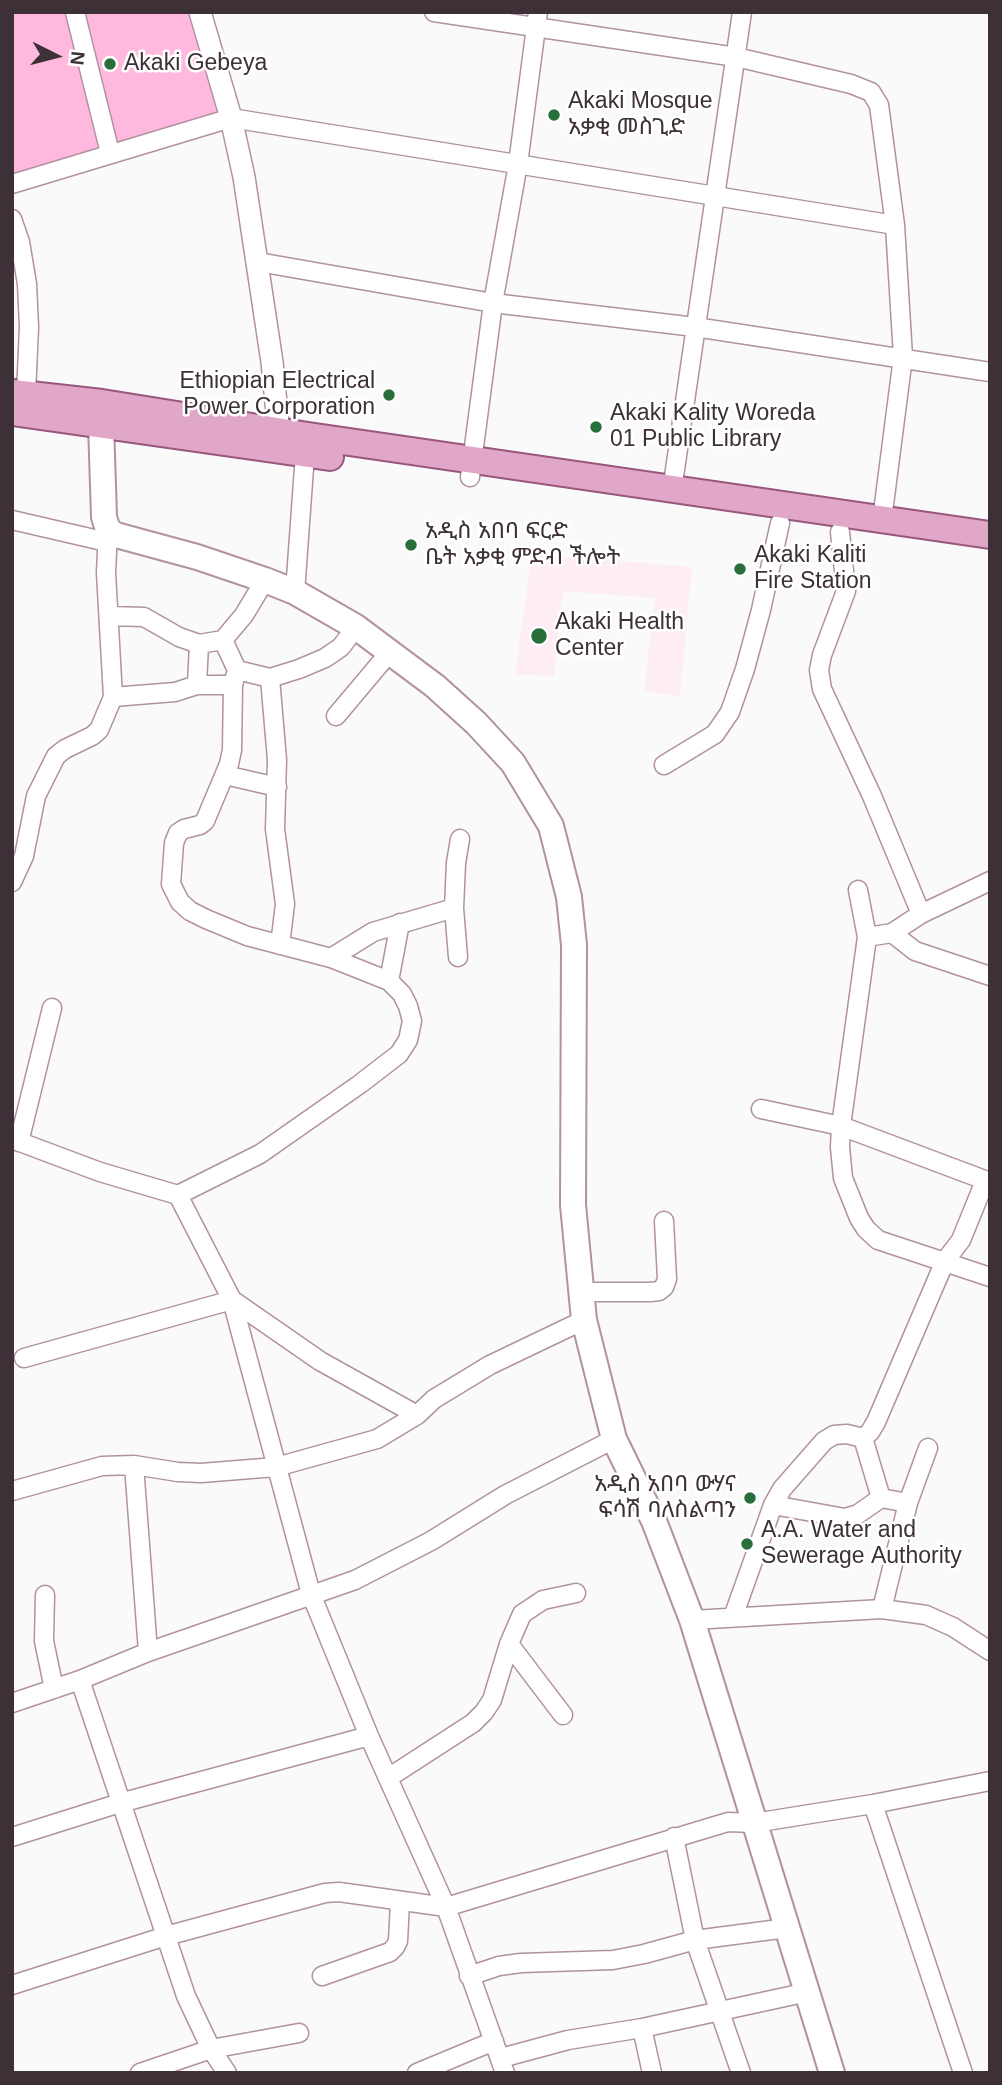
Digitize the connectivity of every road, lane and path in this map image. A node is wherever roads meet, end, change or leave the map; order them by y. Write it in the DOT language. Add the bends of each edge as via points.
graph roads {
  1 [pos="75,12"];
  2 [pos="200,12"];
  3 [pos="434,12"];
  4 [pos="742,12"];
  5 [pos="537,20"];
  6 [pos="736,57"];
  7 [pos="231,118"];
  8 [pos="110,153"];
  9 [pos="518,164"];
  10 [pos="12,184"];
  11 [pos="716,196"];
  12 [pos="12,219"];
  13 [pos="895,225"];
  14 [pos="258,261"];
  15 [pos="492,303"];
  16 [pos="695,327"];
  17 [pos="903,357"];
  18 [pos="990,372"];
  19 [pos="17,400"];
  20 [pos="101,424"];
  21 [pos="288,444"];
  22 [pos="471,468"];
  23 [pos="672,490"];
  24 [pos="12,520"];
  25 [pos="882,520"];
  26 [pos="780,523"];
  27 [pos="840,532"];
  28 [pos="990,535"];
  29 [pos="107,536"];
  30 [pos="990,554"];
  31 [pos="265,580"];
  32 [pos="295,592"];
  33 [pos="109,616"];
  34 [pos="356,627"];
  35 [pos="223,640"];
  36 [pos="199,644"];
  37 [pos="389,653"];
  38 [pos="235,678"];
  39 [pos="270,678"];
  40 [pos="197,685"];
  41 [pos="113,697"];
  42 [pos="336,716"];
  43 [pos="664,765"];
  44 [pos="225,775"];
  45 [pos="276,787"];
  46 [pos="460,839"];
  47 [pos="18,854"];
  48 [pos="990,881"];
  49 [pos="12,882"];
  50 [pos="858,890"];
  51 [pos="454,908"];
  52 [pos="921,914"];
  53 [pos="400,923"];
  54 [pos="892,933"];
  55 [pos="867,937"];
  56 [pos="280,945"];
  57 [pos="458,957"];
  58 [pos="331,958"];
  59 [pos="990,976"];
  60 [pos="389,981"];
  61 [pos="52,1008"];
  62 [pos="761,1109"];
  63 [pos="841,1126"];
  64 [pos="15,1141"];
  65 [pos="987,1182"];
  66 [pos="178,1195"];
  67 [pos="664,1221"];
  68 [pos="945,1261"];
  69 [pos="990,1277"];
  70 [pos="581,1292"];
  71 [pos="232,1300"];
  72 [pos="584,1320"];
  73 [pos="24,1358"];
  74 [pos="417,1415"];
  75 [pos="863,1438"];
  76 [pos="614,1439"];
  77 [pos="928,1448"];
  78 [pos="134,1465"];
  79 [pos="275,1466"];
  80 [pos="12,1492"];
  81 [pos="881,1498"];
  82 [pos="908,1503"];
  83 [pos="773,1504"];
  84 [pos="576,1593"];
  85 [pos="311,1594"];
  86 [pos="45,1595"];
  87 [pos="882,1609"];
  88 [pos="733,1617"];
  89 [pos="692,1620"];
  90 [pos="509,1644"];
  91 [pos="990,1651"];
  92 [pos="148,1652"];
  93 [pos="80,1680"];
  94 [pos="54,1689"];
  95 [pos="12,1703"];
  96 [pos="564,1715"];
  97 [pos="369,1736"];
  98 [pos="388,1778"];
  99 [pos="990,1781"];
  100 [pos="120,1802"];
  101 [pos="873,1804"];
  102 [pos="754,1824"];
  103 [pos="12,1837"];
  104 [pos="674,1837"];
  105 [pos="400,1902"];
  106 [pos="446,1907"];
  107 [pos="787,1928"];
  108 [pos="166,1936"];
  109 [pos="695,1940"];
  110 [pos="322,1976"];
  111 [pos="469,1976"];
  112 [pos="12,1985"];
  113 [pos="808,1992"];
  114 [pos="719,2011"];
  115 [pos="642,2028"];
  116 [pos="299,2033"];
  117 [pos="211,2049"];
  118 [pos="500,2057"];
  119 [pos="140,2073"];
  120 [pos="227,2073"];
  121 [pos="417,2073"];
  122 [pos="652,2073"];
  123 [pos="741,2073"];
  124 [pos="832,2073"];
  125 [pos="963,2073"];
  1 -- 8 [label="street"];
  2 -- 7 [label="street"];
  3 -- 5 [label="street"];
  4 -- 6 [label="street"];
  5 -- 6 [label="street"];
  5 -- 9 [label="street"];
  6 -- 11 [label="street"];
  6 -- 13 [label="street" via="871,92 879,105"];
  7 -- 8 [label="street"];
  7 -- 9 [label="street"];
  7 -- 14 [label="street"];
  8 -- 10 [label="street"];
  9 -- 11 [label="street"];
  9 -- 15 [label="street"];
  11 -- 13 [label="street"];
  11 -- 16 [label="street"];
  12 -- 19 [label="street" via="27,284 29,327"];
  13 -- 17 [label="street"];
  14 -- 15 [label="street"];
  14 -- 21 [label="street"];
  15 -- 16 [label="street"];
  15 -- 22 [label="street"];
  16 -- 17 [label="street"];
  16 -- 23 [label="street"];
  17 -- 18 [label="street"];
  17 -- 25 [label="street"];
  19 -- 20 [label="main road"];
  19 -- 21 [label="main road" via="102,403"];
  20 -- 21 [label="main road"];
  20 -- 29 [label="main road"];
  21 -- 22 [label="main road"];
  21 -- 22 [label="main road"];
  21 -- 32 [label="street"];
  22 -- 23 [label="main road"];
  22 -- 26 [label="main road"];
  23 -- 25 [label="main road"];
  24 -- 29 [label="street"];
  25 -- 28 [label="main road"];
  26 -- 27 [label="main road"];
  26 -- 43 [label="street" via="746,669 730,712 715,734"];
  27 -- 30 [label="main road"];
  27 -- 52 [label="street" via="846,591 822,655 822,689"];
  29 -- 31 [label="main road" via="197,557"];
  29 -- 33 [label="street"];
  31 -- 32 [label="main road"];
  31 -- 35 [label="street"];
  32 -- 34 [label="main road"];
  33 -- 36 [label="street" via="144,617"];
  33 -- 41 [label="street"];
  34 -- 37 [label="main road"];
  34 -- 39 [label="street" via="341,647 325,658"];
  35 -- 36 [label="street"];
  35 -- 38 [label="street"];
  36 -- 40 [label="street"];
  37 -- 42 [label="street"];
  37 -- 70 [label="main road" via="476,723 513,763 551,827 569,897 574,945 573,1205"];
  38 -- 39 [label="street"];
  38 -- 40 [label="street"];
  38 -- 44 [label="street" via="233,750"];
  39 -- 45 [label="street"];
  40 -- 41 [label="street" via="175,692"];
  41 -- 47 [label="street" via="99,730 56,756 36,796"];
  44 -- 45 [label="street"];
  44 -- 56 [label="street" via="205,821 178,833 171,884 190,911"];
  45 -- 56 [label="street" via="275,829 285,904"];
  46 -- 51 [label="street"];
  47 -- 49 [label="street"];
  48 -- 52 [label="street"];
  50 -- 55 [label="street"];
  51 -- 53 [label="street"];
  51 -- 57 [label="street"];
  52 -- 54 [label="street"];
  53 -- 58 [label="street" via="373,932"];
  53 -- 60 [label="street"];
  54 -- 55 [label="street"];
  54 -- 59 [label="street" via="915,951"];
  55 -- 63 [label="street"];
  56 -- 58 [label="street"];
  58 -- 60 [label="street"];
  60 -- 66 [label="street" via="402,994 412,1021 399,1054 260,1154"];
  61 -- 64 [label="street"];
  62 -- 63 [label="street"];
  63 -- 65 [label="street"];
  63 -- 68 [label="street" via="843,1178 866,1229 878,1240"];
  64 -- 66 [label="street"];
  65 -- 68 [label="street" via="961,1240"];
  66 -- 71 [label="street"];
  67 -- 70 [label="street" via="664,1287 650,1293"];
  68 -- 69 [label="street"];
  68 -- 75 [label="street" via="876,1422"];
  70 -- 72 [label="main road"];
  71 -- 73 [label="street"];
  71 -- 74 [label="street" via="320,1361"];
  71 -- 79 [label="street"];
  72 -- 74 [label="street" via="490,1365 434,1399"];
  72 -- 76 [label="main road"];
  74 -- 79 [label="street" via="377,1439"];
  75 -- 81 [label="street"];
  75 -- 83 [label="street" via="847,1434 824,1441"];
  76 -- 85 [label="street" via="505,1495 383,1567"];
  76 -- 89 [label="main road" via="654,1521"];
  77 -- 82 [label="street"];
  78 -- 79 [label="street" via="201,1473"];
  78 -- 80 [label="street" via="102,1466"];
  78 -- 92 [label="street"];
  79 -- 85 [label="street"];
  81 -- 82 [label="street"];
  81 -- 83 [label="street" via="845,1518"];
  82 -- 87 [label="street"];
  83 -- 88 [label="street"];
  84 -- 90 [label="street" via="533,1605 523,1614"];
  85 -- 92 [label="street"];
  85 -- 97 [label="street"];
  86 -- 94 [label="street" via="44,1641"];
  87 -- 88 [label="street"];
  87 -- 91 [label="street" via="926,1615"];
  88 -- 89 [label="street"];
  89 -- 102 [label="main road"];
  90 -- 96 [label="street"];
  90 -- 98 [label="street" via="484,1712"];
  92 -- 93 [label="street"];
  93 -- 94 [label="street"];
  93 -- 100 [label="street"];
  94 -- 95 [label="street"];
  97 -- 98 [label="street"];
  97 -- 100 [label="street"];
  98 -- 106 [label="street"];
  99 -- 101 [label="street"];
  100 -- 103 [label="street"];
  100 -- 108 [label="street"];
  101 -- 102 [label="street"];
  101 -- 125 [label="street"];
  102 -- 104 [label="street" via="728,1822"];
  102 -- 107 [label="main road"];
  104 -- 106 [label="street"];
  104 -- 109 [label="street"];
  105 -- 106 [label="street"];
  105 -- 108 [label="street" via="325,1894"];
  105 -- 110 [label="street" via="398,1941 390,1952"];
  106 -- 111 [label="street"];
  107 -- 109 [label="street"];
  107 -- 113 [label="main road"];
  108 -- 112 [label="street"];
  108 -- 117 [label="street" via="186,1996"];
  109 -- 111 [label="street" via="613,1959 521,1963"];
  109 -- 114 [label="street"];
  111 -- 118 [label="street"];
  113 -- 114 [label="street"];
  113 -- 124 [label="main road"];
  114 -- 115 [label="street"];
  114 -- 123 [label="street"];
  115 -- 118 [label="street"];
  115 -- 122 [label="street"];
  116 -- 117 [label="street"];
  117 -- 119 [label="street"];
  117 -- 120 [label="street"];
  118 -- 121 [label="street"];
}
